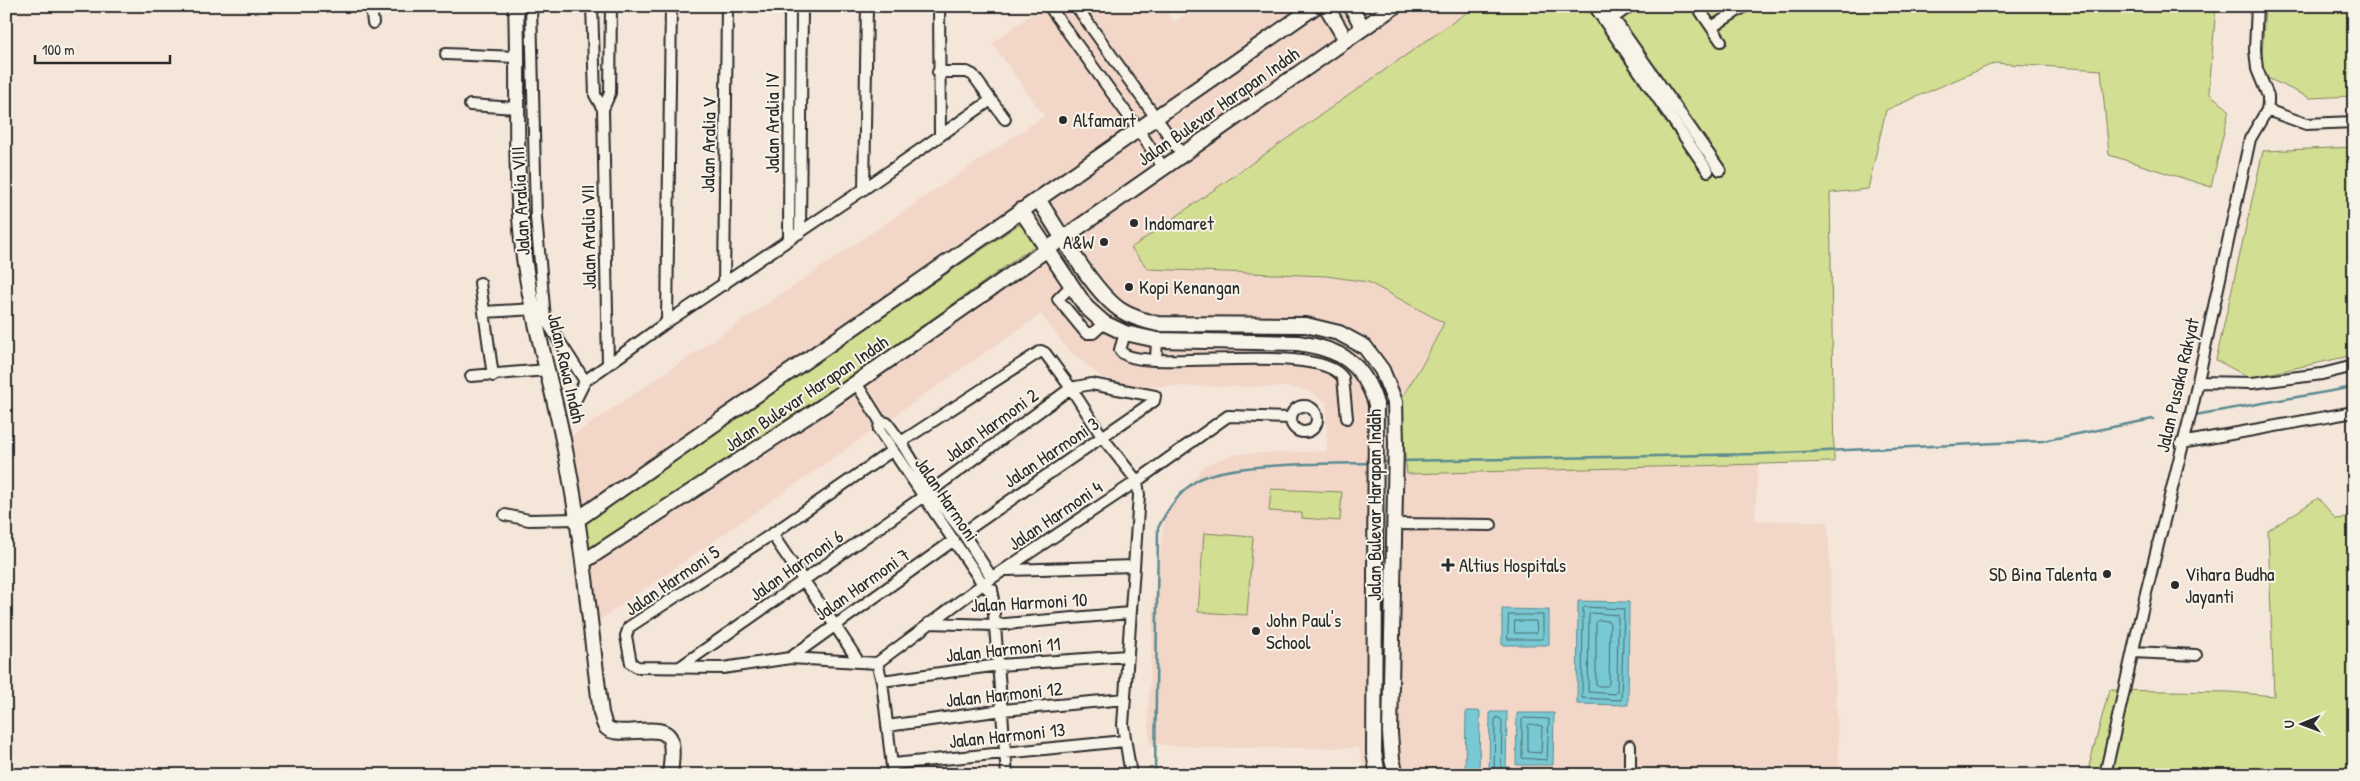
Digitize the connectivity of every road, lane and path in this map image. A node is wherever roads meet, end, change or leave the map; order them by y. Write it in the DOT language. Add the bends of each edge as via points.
graph roads {
  1 [pos="371,6"];
  2 [pos="516,6"];
  3 [pos="530,6"];
  4 [pos="592,6"];
  5 [pos="611,6"];
  6 [pos="671,6"];
  7 [pos="727,6"];
  8 [pos="790,6"];
  9 [pos="802,6"];
  10 [pos="867,6"];
  11 [pos="939,6"];
  12 [pos="1049,6"];
  13 [pos="1076,6"];
  14 [pos="1316,6"];
  15 [pos="1326,6"];
  16 [pos="1351,6"];
  17 [pos="1395,6"];
  18 [pos="1594,6"];
  19 [pos="1605,6"];
  20 [pos="1630,6"];
  21 [pos="1697,6"];
  22 [pos="1745,6"];
  23 [pos="2257,6"];
  24 [pos="1610,21"];
  25 [pos="373,22"];
  26 [pos="1712,27"];
  27 [pos="1363,28"];
  28 [pos="1346,40"];
  29 [pos="1721,41"];
  30 [pos="446,54"];
  31 [pos="518,57"];
  32 [pos="938,72"];
  33 [pos="991,100"];
  34 [pos="470,105"];
  35 [pos="516,108"];
  36 [pos="603,109"];
  37 [pos="2267,110"];
  38 [pos="1156,117"];
  39 [pos="1005,119"];
  40 [pos="2354,122"];
  41 [pos="1138,129"];
  42 [pos="940,134"];
  43 [pos="1182,154"];
  44 [pos="1163,167"];
  45 [pos="1720,170"];
  46 [pos="1708,172"];
  47 [pos="864,189"];
  48 [pos="1038,199"];
  49 [pos="1021,210"];
  50 [pos="800,233"];
  51 [pos="1064,238"];
  52 [pos="789,240"];
  53 [pos="1047,249"];
  54 [pos="480,283"];
  55 [pos="724,285"];
  56 [pos="1070,286"];
  57 [pos="534,309"];
  58 [pos="484,312"];
  59 [pos="667,322"];
  60 [pos="1104,324"];
  61 [pos="1125,333"];
  62 [pos="1158,340"];
  63 [pos="1298,343"];
  64 [pos="1156,360"];
  65 [pos="1298,360"];
  66 [pos="608,364"];
  67 [pos="1354,364"];
  68 [pos="2354,366"];
  69 [pos="548,370"];
  70 [pos="1341,375"];
  71 [pos="471,376"];
  72 [pos="493,376"];
  73 [pos="585,381"];
  74 [pos="2198,382"];
  75 [pos="856,383"];
  76 [pos="1071,388"];
  77 [pos="574,401"];
  78 [pos="2354,412"];
  79 [pos="1291,418"];
  80 [pos="1347,418"];
  81 [pos="880,421"];
  82 [pos="1102,438"];
  83 [pos="901,442"];
  84 [pos="2182,443"];
  85 [pos="893,450"];
  86 [pos="1137,481"];
  87 [pos="927,494"];
  88 [pos="505,515"];
  89 [pos="578,519"];
  90 [pos="1394,524"];
  91 [pos="1491,525"];
  92 [pos="963,533"];
  93 [pos="772,534"];
  94 [pos="954,540"];
  95 [pos="583,562"];
  96 [pos="1133,566"];
  97 [pos="1006,570"];
  98 [pos="987,581"];
  99 [pos="804,582"];
  100 [pos="1375,583"];
  101 [pos="1393,583"];
  102 [pos="1130,613"];
  103 [pos="929,623"];
  104 [pos="836,624"];
  105 [pos="994,625"];
  106 [pos="2133,652"];
  107 [pos="2196,655"];
  108 [pos="1127,656"];
  109 [pos="790,658"];
  110 [pos="858,660"];
  111 [pos="877,663"];
  112 [pos="999,665"];
  113 [pos="680,667"];
  114 [pos="882,681"];
  115 [pos="1125,699"];
  116 [pos="1003,710"];
  117 [pos="1374,724"];
  118 [pos="1390,725"];
  119 [pos="887,726"];
  120 [pos="1124,741"];
  121 [pos="1630,746"];
  122 [pos="1005,754"];
  123 [pos="893,769"];
  124 [pos="670,775"];
  125 [pos="1007,775"];
  126 [pos="1130,775"];
  127 [pos="1378,775"];
  128 [pos="1396,775"];
  129 [pos="1630,775"];
  130 [pos="2105,775"];
  1 -- 25 [label="street"];
  2 -- 31 [label="street, Jalan Rawa Indah"];
  3 -- 73 [label="street, Jalan Aralia VIII" via="536,217 545,319"];
  4 -- 36 [label="street, Jalan Aralia VII" via="595,94"];
  5 -- 36 [label="street, Jalan Aralia VII" via="610,93"];
  6 -- 59 [label="street"];
  7 -- 55 [label="street, Jalan Aralia V"];
  8 -- 52 [label="street, Jalan Aralia IV"];
  9 -- 50 [label="street"];
  10 -- 47 [label="street"];
  11 -- 32 [label="street"];
  12 -- 41 [label="street"];
  13 -- 38 [label="street"];
  14 -- 38 [label="street, Jalan Bulevar Harapan Indah"];
  15 -- 28 [label="street"];
  16 -- 27 [label="street"];
  17 -- 27 [label="street, Jalan Bulevar Harapan Indah"];
  18 -- 24 [label="street"];
  19 -- 24 [label="street"];
  20 -- 24 [label="street"];
  21 -- 26 [label="street"];
  22 -- 26 [label="street"];
  23 -- 37 [label="street" via="2255,50 2257,68 2268,96"];
  24 -- 45 [label="street"];
  24 -- 46 [label="street"];
  26 -- 29 [label="street"];
  27 -- 28 [label="street, Jalan Bulevar Harapan Indah"];
  28 -- 43 [label="street, Jalan Bulevar Harapan Indah"];
  30 -- 31 [label="street"];
  31 -- 35 [label="street, Jalan Rawa Indah"];
  32 -- 33 [label="street" via="973,75"];
  32 -- 42 [label="street"];
  33 -- 39 [label="street"];
  33 -- 42 [label="street"];
  34 -- 35 [label="street"];
  35 -- 57 [label="street, Jalan Rawa Indah" via="522,240"];
  36 -- 66 [label="street, Jalan Aralia VII"];
  37 -- 40 [label="street" via="2306,124"];
  37 -- 74 [label="street, Jalan Pusaka Rakyat" via="2250,139"];
  38 -- 41 [label="street, Jalan Bulevar Harapan Indah"];
  38 -- 43 [label="street"];
  41 -- 44 [label="street"];
  41 -- 48 [label="street, Jalan Bulevar Harapan Indah"];
  42 -- 47 [label="street"];
  43 -- 44 [label="street, Jalan Bulevar Harapan Indah"];
  44 -- 51 [label="street, Jalan Bulevar Harapan Indah"];
  47 -- 50 [label="street"];
  48 -- 49 [label="street, Jalan Bulevar Harapan Indah"];
  48 -- 51 [label="street, Jalan Bulevar Harapan Indah"];
  49 -- 53 [label="street, Jalan Bulevar Harapan Indah"];
  49 -- 89 [label="street, Jalan Bulevar Harapan Indah"];
  50 -- 52 [label="street"];
  51 -- 53 [label="street, Jalan Bulevar Harapan Indah"];
  51 -- 90 [label="street, Jalan Bulevar Harapan Indah" via="1102,294 1120,310 1140,320 1158,324 1306,325 1339,333 1365,347 1382,370 1395,402"];
  52 -- 55 [label="street"];
  53 -- 56 [label="street, Jalan Bulevar Harapan Indah"];
  53 -- 75 [label="street, Jalan Bulevar Harapan Indah"];
  54 -- 58 [label="street"];
  55 -- 59 [label="street"];
  56 -- 60 [label="street, Jalan Bulevar Harapan Indah"];
  56 -- 60 [label="street" via="1058,299 1086,333 1093,333"];
  57 -- 58 [label="street"];
  57 -- 69 [label="street, Jalan Rawa Indah"];
  58 -- 72 [label="street"];
  59 -- 66 [label="street"];
  60 -- 61 [label="street, Jalan Bulevar Harapan Indah"];
  61 -- 62 [label="street, Jalan Bulevar Harapan Indah"];
  61 -- 64 [label="street" via="1121,354"];
  62 -- 63 [label="street, Jalan Bulevar Harapan Indah"];
  62 -- 64 [label="street"];
  63 -- 65 [label="street"];
  63 -- 67 [label="street, Jalan Bulevar Harapan Indah" via="1320,346"];
  64 -- 65 [label="street"];
  65 -- 70 [label="street" via="1324,364"];
  66 -- 73 [label="street"];
  67 -- 70 [label="street"];
  67 -- 100 [label="street, Jalan Bulevar Harapan Indah" via="1376,404"];
  68 -- 74 [label="street" via="2270,381"];
  69 -- 72 [label="street"];
  69 -- 89 [label="street, Jalan Rawa Indah"];
  70 -- 80 [label="street" via="1345,385"];
  71 -- 72 [label="street"];
  73 -- 77 [label="street"];
  74 -- 84 [label="street, Jalan Pusaka Rakyat"];
  75 -- 81 [label="street, Jalan Harmoni"];
  75 -- 95 [label="street, Jalan Bulevar Harapan Indah"];
  76 -- 82 [label="street"];
  76 -- 82 [label="street, Jalan Harmoni 3" via="1091,384 1156,397"];
  76 -- 83 [label="street" via="1045,353 1038,352"];
  76 -- 87 [label="street, Jalan Harmoni 2"];
  78 -- 84 [label="street"];
  79 -- 86 [label="street, Jalan Harmoni 4" via="1228,416"];
  81 -- 83 [label="street, Jalan Harmoni" via="887,423"];
  81 -- 85 [label="street, Jalan Harmoni" via="879,430"];
  82 -- 86 [label="street"];
  82 -- 92 [label="street, Jalan Harmoni 3"];
  83 -- 87 [label="street, Jalan Harmoni"];
  84 -- 106 [label="street, Jalan Pusaka Rakyat"];
  85 -- 87 [label="street, Jalan Harmoni"];
  85 -- 93 [label="street, Jalan Harmoni 5"];
  86 -- 96 [label="street" via="1139,495"];
  86 -- 97 [label="street, Jalan Harmoni 4"];
  87 -- 92 [label="street, Jalan Harmoni"];
  87 -- 94 [label="street, Jalan Harmoni"];
  87 -- 99 [label="street, Jalan Harmoni 6"];
  88 -- 89 [label="street" via="529,520"];
  89 -- 95 [label="street, Jalan Rawa Indah"];
  90 -- 91 [label="street"];
  90 -- 101 [label="street, Jalan Bulevar Harapan Indah"];
  92 -- 98 [label="street, Jalan Harmoni"];
  93 -- 99 [label="street"];
  93 -- 113 [label="street, Jalan Harmoni 5" via="630,627 626,636 631,662 637,667"];
  94 -- 98 [label="street, Jalan Harmoni"];
  94 -- 104 [label="street, Jalan Harmoni 7"];
  95 -- 124 [label="street, Jalan Rawa Indah" via="604,724 614,731 657,730 666,735 671,742"];
  96 -- 97 [label="street"];
  96 -- 102 [label="street"];
  97 -- 98 [label="street, Jalan Harmoni 4"];
  98 -- 103 [label="street, Jalan Harmoni 4"];
  98 -- 105 [label="street, Jalan Harmoni" via="993,594"];
  99 -- 104 [label="street"];
  99 -- 113 [label="street, Jalan Harmoni 6"];
  100 -- 101 [label="street"];
  100 -- 117 [label="street, Jalan Bulevar Harapan Indah"];
  101 -- 118 [label="street, Jalan Bulevar Harapan Indah"];
  102 -- 105 [label="street, Jalan Harmoni 10"];
  102 -- 108 [label="street"];
  103 -- 105 [label="street, Jalan Harmoni 10"];
  103 -- 111 [label="street, Jalan Harmoni 4"];
  104 -- 109 [label="street, Jalan Harmoni 7"];
  104 -- 110 [label="street"];
  105 -- 112 [label="street"];
  106 -- 107 [label="street"];
  106 -- 130 [label="street, Jalan Pusaka Rakyat"];
  108 -- 112 [label="street, Jalan Harmoni 11"];
  108 -- 115 [label="street"];
  109 -- 110 [label="street, Jalan Harmoni 5"];
  109 -- 113 [label="street, Jalan Harmoni 5" via="723,668"];
  110 -- 111 [label="street, Jalan Harmoni 5"];
  111 -- 114 [label="street"];
  112 -- 114 [label="street, Jalan Harmoni 11"];
  112 -- 116 [label="street"];
  114 -- 119 [label="street"];
  115 -- 116 [label="street, Jalan Harmoni 12"];
  115 -- 120 [label="street"];
  116 -- 119 [label="street, Jalan Harmoni 12"];
  116 -- 122 [label="street"];
  117 -- 118 [label="street"];
  117 -- 127 [label="street, Jalan Bulevar Harapan Indah"];
  118 -- 128 [label="street, Jalan Bulevar Harapan Indah"];
  119 -- 123 [label="street"];
  120 -- 122 [label="street, Jalan Harmoni 13"];
  120 -- 126 [label="street"];
  121 -- 129 [label="street"];
  122 -- 123 [label="street, Jalan Harmoni 13"];
  122 -- 125 [label="street"];
}
